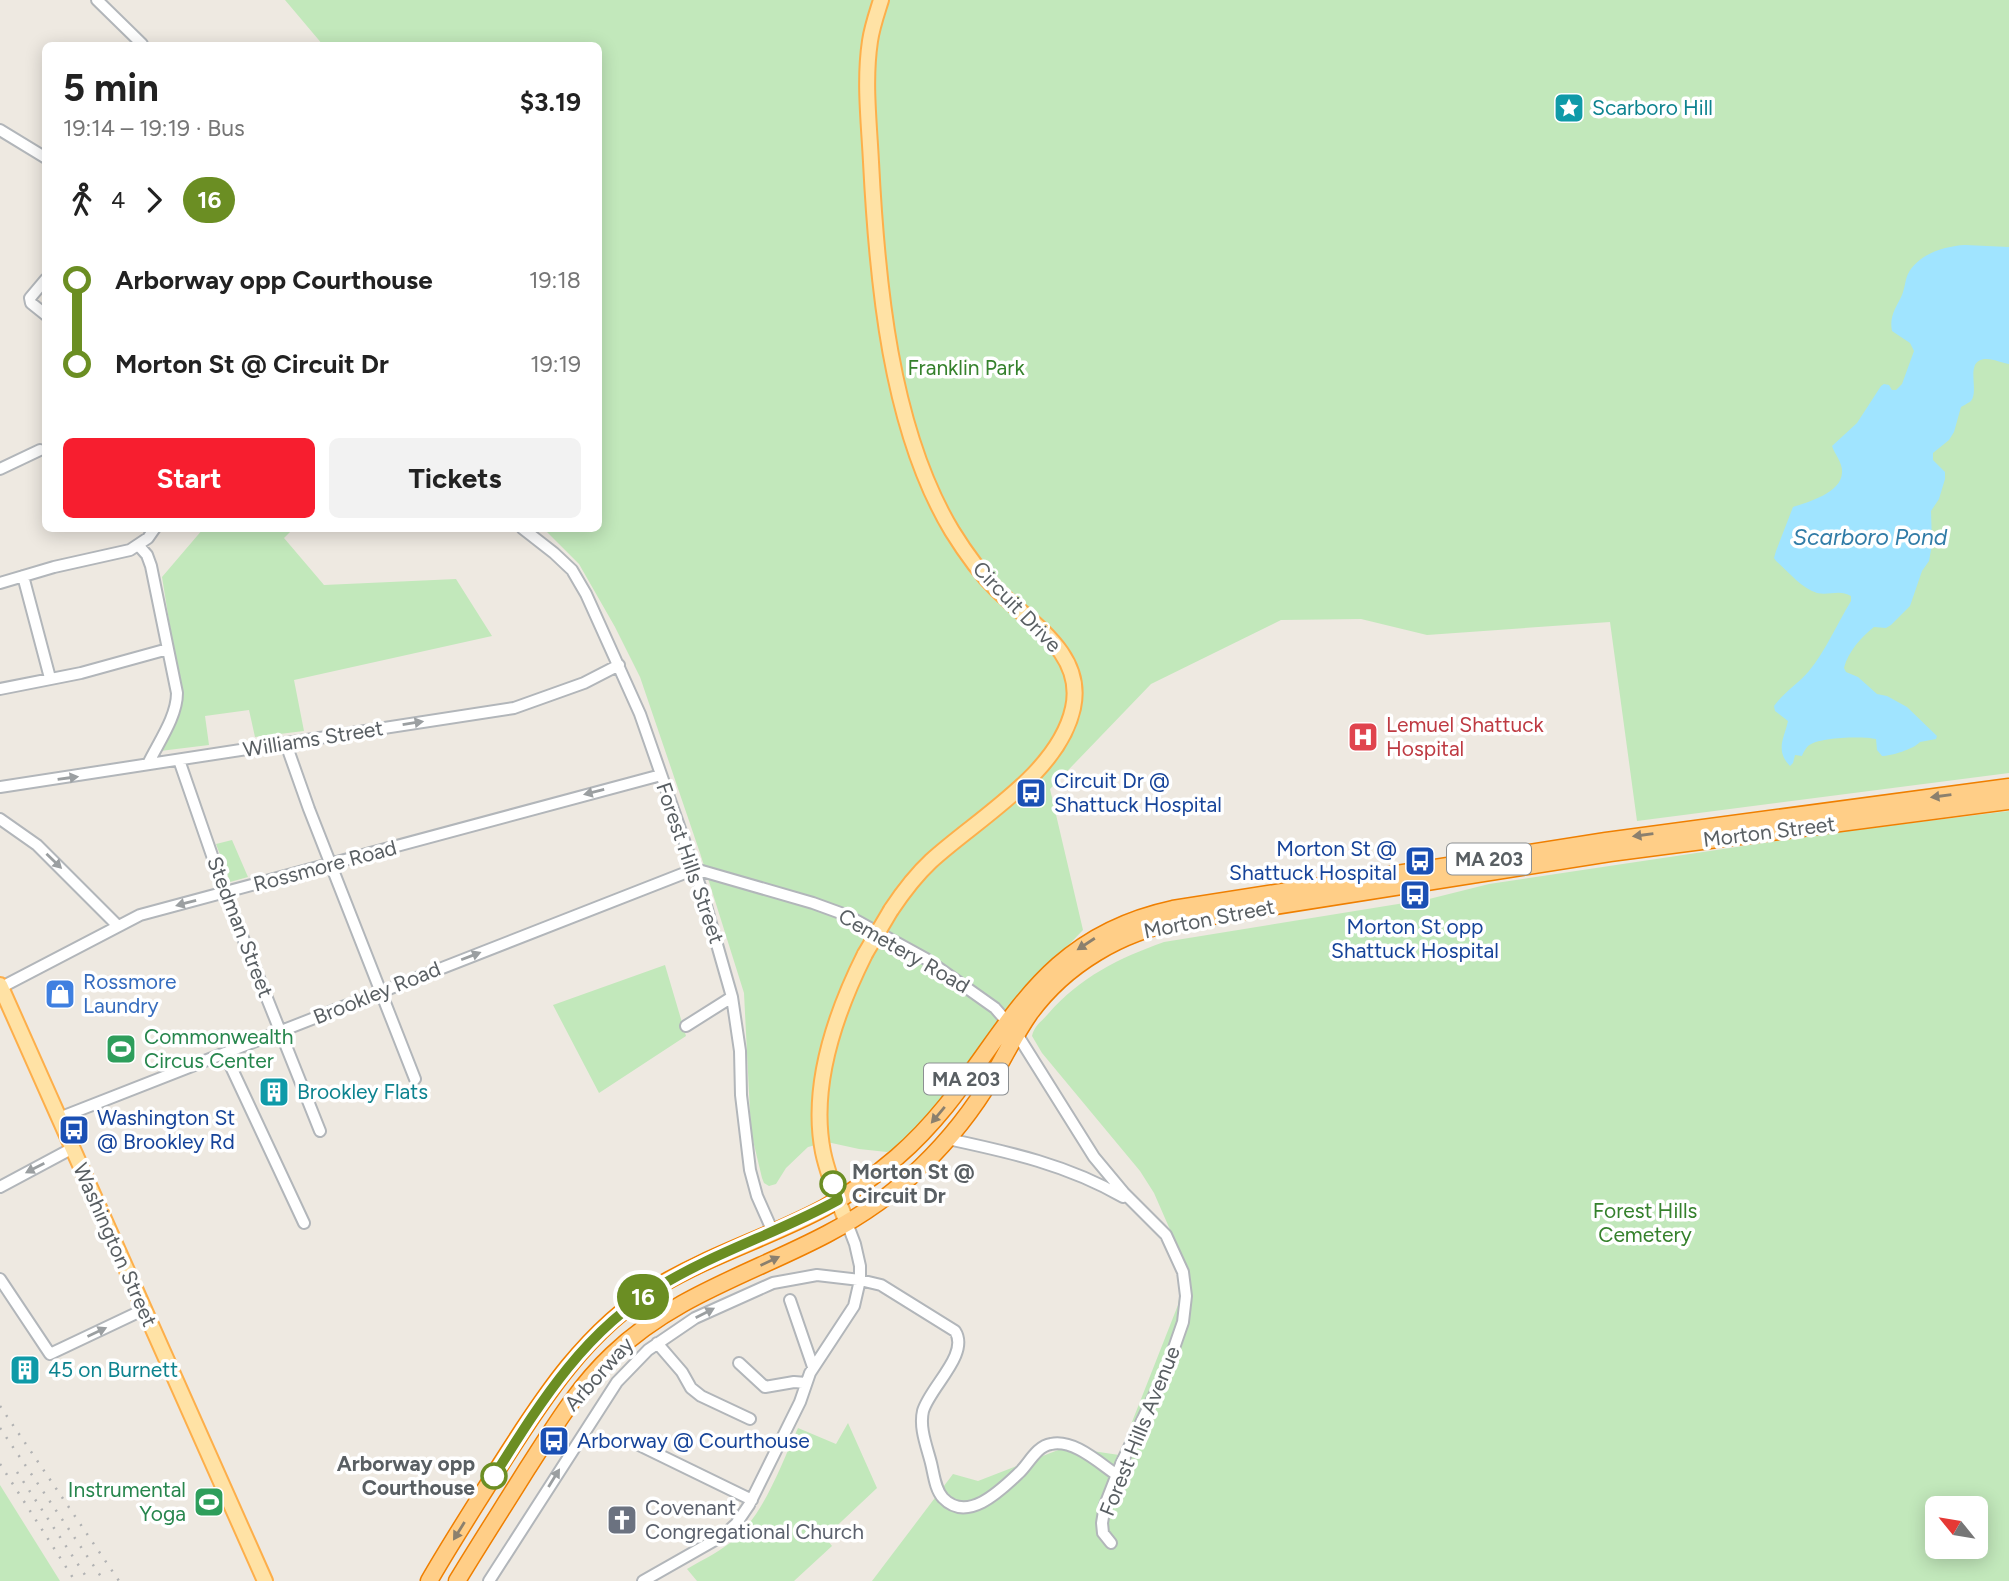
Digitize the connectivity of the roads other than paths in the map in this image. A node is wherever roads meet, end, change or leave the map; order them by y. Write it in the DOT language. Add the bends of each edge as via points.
graph roads {
  1 [pos="97,0"];
  2 [pos="881,0"];
  3 [pos="140,42"];
  4 [pos="0,130"];
  5 [pos="42,156"];
  6 [pos="42,284"];
  7 [pos="42,312"];
  8 [pos="40,450"];
  9 [pos="0,469"];
  10 [pos="151,532"];
  11 [pos="527,532"];
  12 [pos="139,546"];
  13 [pos="23,576"];
  14 [pos="0,583"];
  15 [pos="168,649"];
  16 [pos="620,665"];
  17 [pos="50,678"];
  18 [pos="0,689"];
  19 [pos="286,744"];
  20 [pos="179,760"];
  21 [pos="148,764"];
  22 [pos="661,775"];
  23 [pos="0,787"];
  24 [pos="2009,787"];
  25 [pos="2009,801"];
  26 [pos="0,819"];
  27 [pos="332,864"];
  28 [pos="695,869"];
  29 [pos="225,893"];
  30 [pos="118,926"];
  31 [pos="0,987"];
  32 [pos="380,992"];
  33 [pos="732,997"];
  34 [pos="686,1026"];
  35 [pos="1012,1027"];
  36 [pos="280,1031"];
  37 [pos="225,1054"];
  38 [pos="415,1079"];
  39 [pos="59,1118"];
  40 [pos="320,1131"];
  41 [pos="948,1139"];
  42 [pos="71,1149"];
  43 [pos="0,1187"];
  44 [pos="839,1200"];
  45 [pos="1137,1206"];
  46 [pos="304,1223"];
  47 [pos="847,1223"];
  48 [pos="773,1232"];
  49 [pos="0,1279"];
  50 [pos="860,1280"];
  51 [pos="790,1300"];
  52 [pos="145,1309"];
  53 [pos="657,1343"];
  54 [pos="738,1363"];
  55 [pos="813,1367"];
  56 [pos="806,1383"];
  57 [pos="750,1419"];
  58 [pos="637,1444"];
  59 [pos="1117,1475"];
  60 [pos="482,1494"];
  61 [pos="752,1500"];
  62 [pos="494,1522"];
  63 [pos="1111,1543"];
  64 [pos="265,1581"];
  65 [pos="429,1581"];
  66 [pos="457,1581"];
  67 [pos="489,1581"];
  68 [pos="643,1581"];
  1 -- 3 [label="street"];
  2 -- 44 [label="main road, Circuit Drive, bridge" via="870,39 866,85 874,218 889,336 907,422 928,482 956,538 990,583 1059,648 1075,686 1065,731 1043,762 924,867 865,954 835,1031 821,1097 822,1150"];
  4 -- 5 [label="street"];
  6 -- 7 [label="street" via="30,299"];
  8 -- 9 [label="street"];
  10 -- 12 [label="street"];
  11 -- 16 [label="street, Forest Hills Street" via="572,570"];
  12 -- 13 [label="street"];
  12 -- 15 [label="street" via="151,566"];
  13 -- 14 [label="street"];
  13 -- 17 [label="street"];
  15 -- 17 [label="street"];
  15 -- 21 [label="street" via="177,702"];
  19 -- 16 [label="street, Williams Street, one-way" via="514,708"];
  16 -- 22 [label="street, Forest Hills Street"];
  17 -- 18 [label="street"];
  19 -- 20 [label="street, Williams Street"];
  19 -- 27 [label="street"];
  20 -- 21 [label="street, Williams Street"];
  20 -- 29 [label="street, Stedman Street"];
  23 -- 21 [label="street, Williams Street, one-way"];
  22 -- 27 [label="street, Rossmore Road, one-way"];
  22 -- 28 [label="street, Forest Hills Street"];
  24 -- 35 [label="highway, Morton Street / MA 203, one-way" via="1606,841 1157,913 1113,928 1071,954 1036,985"];
  25 -- 35 [label="highway, Morton Street / MA 203" via="1610,853 1160,925 1124,938 1070,971"];
  26 -- 30 [label="street, one-way" via="37,845"];
  27 -- 29 [label="street, Rossmore Road"];
  27 -- 32 [label="street"];
  32 -- 28 [label="street, Brookley Road, one-way"];
  28 -- 33 [label="street, Forest Hills Street"];
  28 -- 35 [label="street, Cemetery Road" via="851,918 935,965 992,1005"];
  29 -- 30 [label="street, Rossmore Road, one-way" via="140,915"];
  29 -- 36 [label="street, Stedman Street"];
  30 -- 31 [label="street, Rossmore Road"];
  31 -- 39 [label="main road, Washington Street"];
  32 -- 36 [label="street, Brookley Road"];
  32 -- 38 [label="street"];
  33 -- 34 [label="street"];
  33 -- 48 [label="street, Forest Hills Street" via="750,1170"];
  35 -- 41 [label="highway, Morton Street / MA 203" via="979,1097"];
  35 -- 44 [label="highway, Morton Street / MA 203, one-way" via="920,1135 882,1170"];
  35 -- 45 [label="street, Forest Hills Avenue" via="1089,1150"];
  36 -- 37 [label="street, Brookley Road"];
  36 -- 40 [label="street, Stedman Street"];
  37 -- 39 [label="street, Brookley Road"];
  37 -- 46 [label="street"];
  39 -- 42 [label="main road, Washington Street"];
  41 -- 45 [label="street, Forest Hills Avenue" via="1049,1163 1094,1181"];
  41 -- 47 [label="highway, Morton Street / MA 203" via="905,1182"];
  42 -- 43 [label="street, one-way"];
  42 -- 52 [label="main road, Washington Street"];
  44 -- 47 [label="main road, Circuit Drive"];
  44 -- 48 [label="highway, Arborway / MA 203"];
  45 -- 59 [label="street, Forest Hills Avenue" via="1166,1236 1182,1272 1186,1296 1183,1322 1166,1371"];
  47 -- 50 [label="street" via="859,1258"];
  62 -- 47 [label="highway, Arborway / MA 203, one-way" via="572,1400 633,1336 695,1296"];
  48 -- 60 [label="highway, Arborway / MA 203" via="670,1280 612,1320 553,1384"];
  49 -- 52 [label="street, one-way" via="50,1354"];
  53 -- 50 [label="street, Arborway, one-way" via="710,1311 773,1283 817,1275"];
  50 -- 55 [label="street" via="854,1306"];
  50 -- 59 [label="street, Arborway" via="890,1289 959,1337 957,1354 923,1412 937,1488 944,1499 973,1507 989,1499 1050,1444 1077,1448"];
  51 -- 55 [label="street"];
  52 -- 64 [label="main road, Washington Street"];
  53 -- 57 [label="street" via="691,1388"];
  67 -- 53 [label="street, Arborway, one-way" via="611,1390"];
  54 -- 56 [label="street" via="765,1387"];
  55 -- 56 [label="street"];
  56 -- 61 [label="street"];
  58 -- 61 [label="street"];
  59 -- 63 [label="street, Forest Hills Avenue" via="1102,1523"];
  60 -- 62 [label="highway" via="493,1505"];
  60 -- 65 [label="highway, Arborway / MA 203, one-way"];
  61 -- 68 [label="street" via="724,1535"];
  62 -- 66 [label="highway, Arborway / MA 203"];
}
